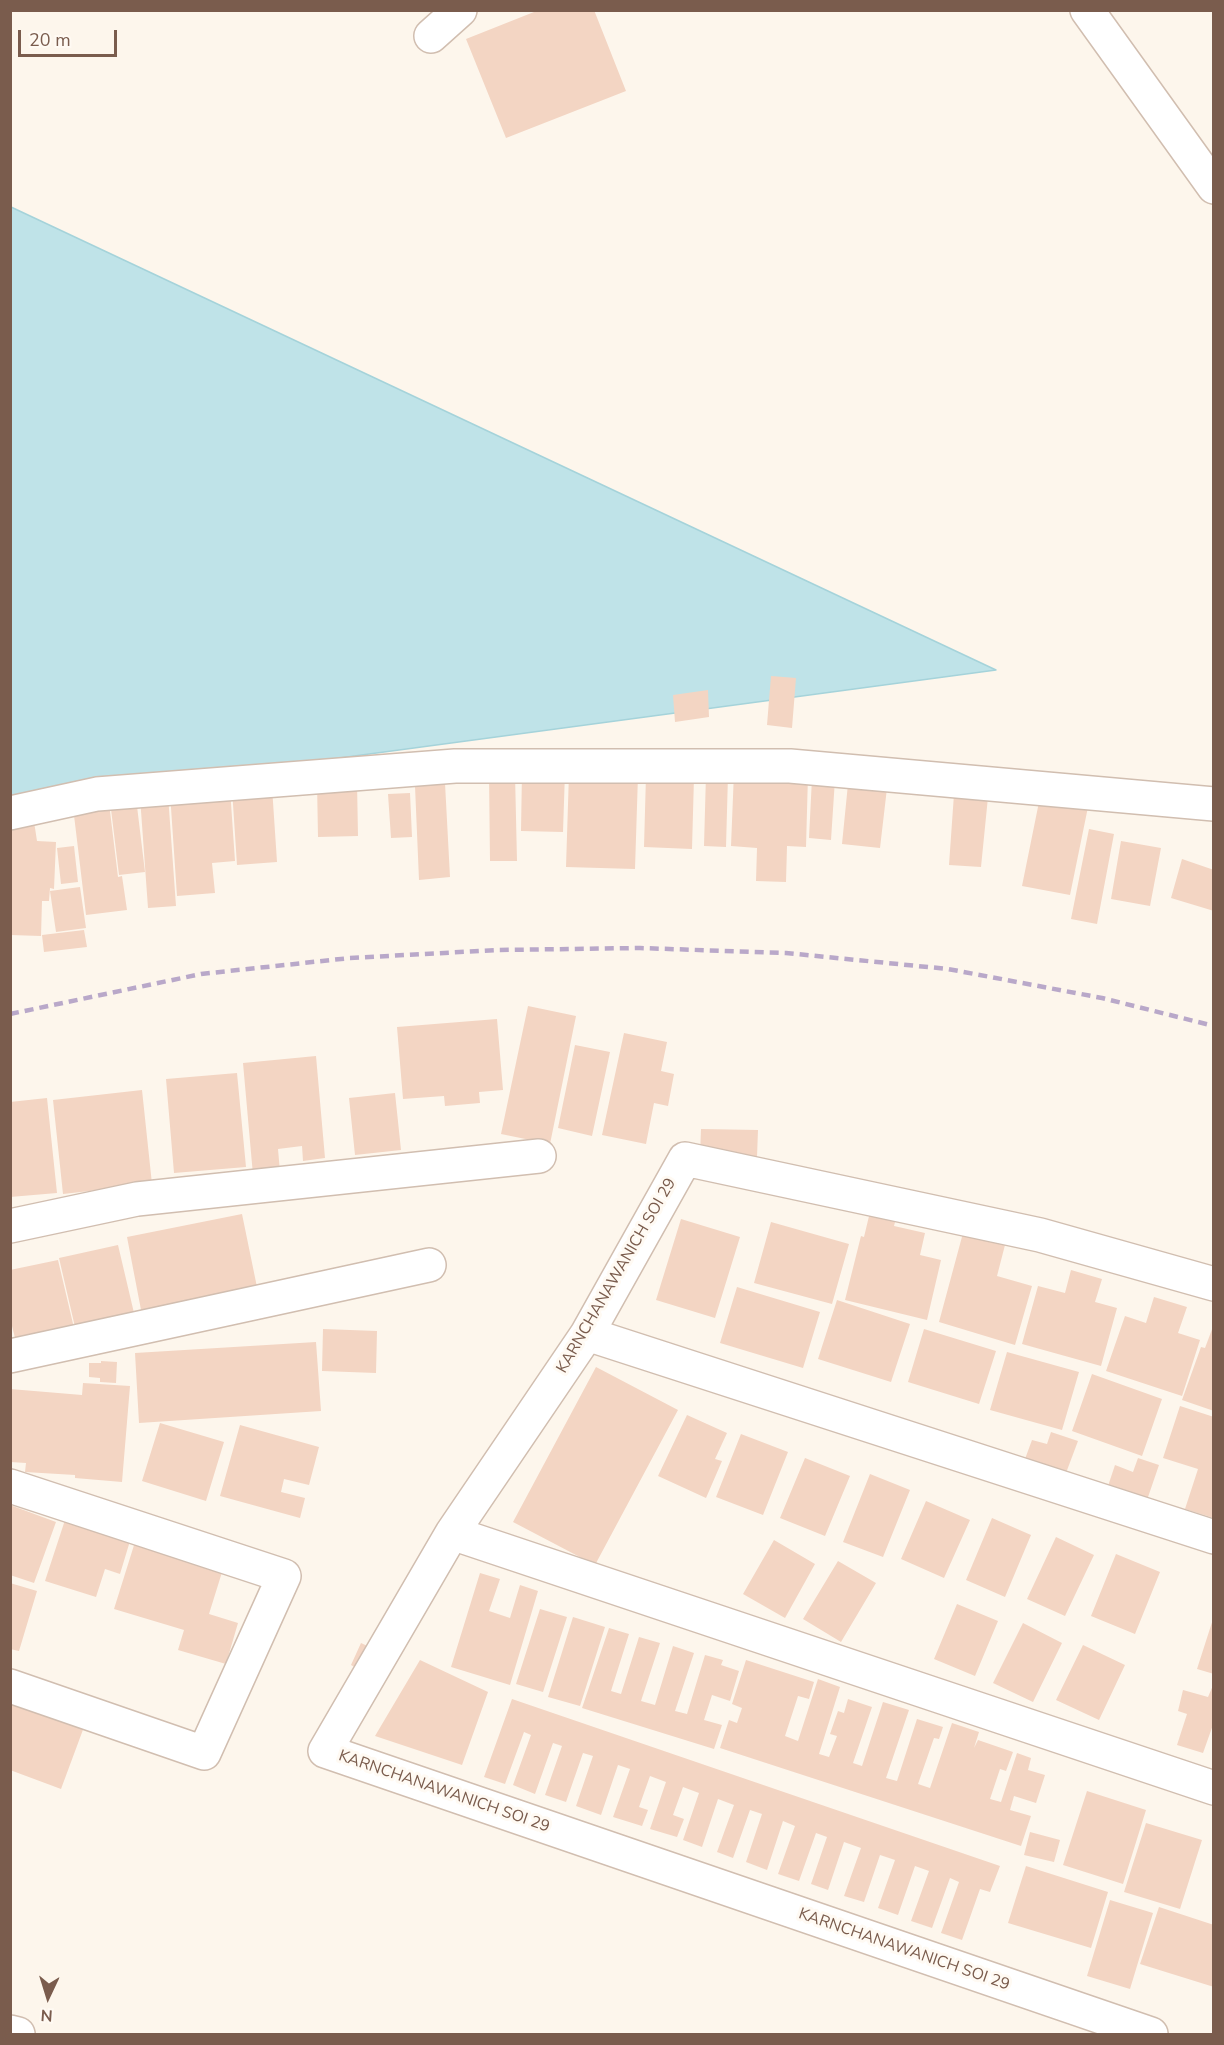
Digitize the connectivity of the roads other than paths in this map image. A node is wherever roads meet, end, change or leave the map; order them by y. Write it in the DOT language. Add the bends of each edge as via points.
graph roads {
  1 [pos="460,10"];
  2 [pos="1087,10"];
  3 [pos="431,36"];
  4 [pos="1214,187"];
  5 [pos="1214,804"];
  6 [pos="10,813"];
  7 [pos="539,1156"];
  8 [pos="10,1226"];
  9 [pos="429,1265"];
  10 [pos="1214,1284"];
  11 [pos="587,1334"];
  12 [pos="10,1356"];
  13 [pos="10,1486"];
  14 [pos="452,1533"];
  15 [pos="1214,1537"];
  16 [pos="10,1686"];
  17 [pos="1214,1788"];
  18 [pos="10,2032"];
  19 [pos="18,2034"];
  20 [pos="1151,2034"];
  1 -- 3 [label="street"];
  2 -- 4 [label="street"];
  5 -- 6 [label="street" via="790,766 455,766 97,794"];
  7 -- 8 [label="street" via="137,1199"];
  9 -- 12 [label="street"];
  10 -- 11 [label="street, KARNCHANAWANICH SOI 29" via="1040,1235 685,1159"];
  11 -- 14 [label="street, KARNCHANAWANICH SOI 29"];
  11 -- 15 [label="street"];
  13 -- 16 [label="street" via="284,1576 204,1753"];
  14 -- 17 [label="street"];
  14 -- 20 [label="street, KARNCHANAWANICH SOI 29" via="325,1751"];
  18 -- 19 [label="street"];
}
